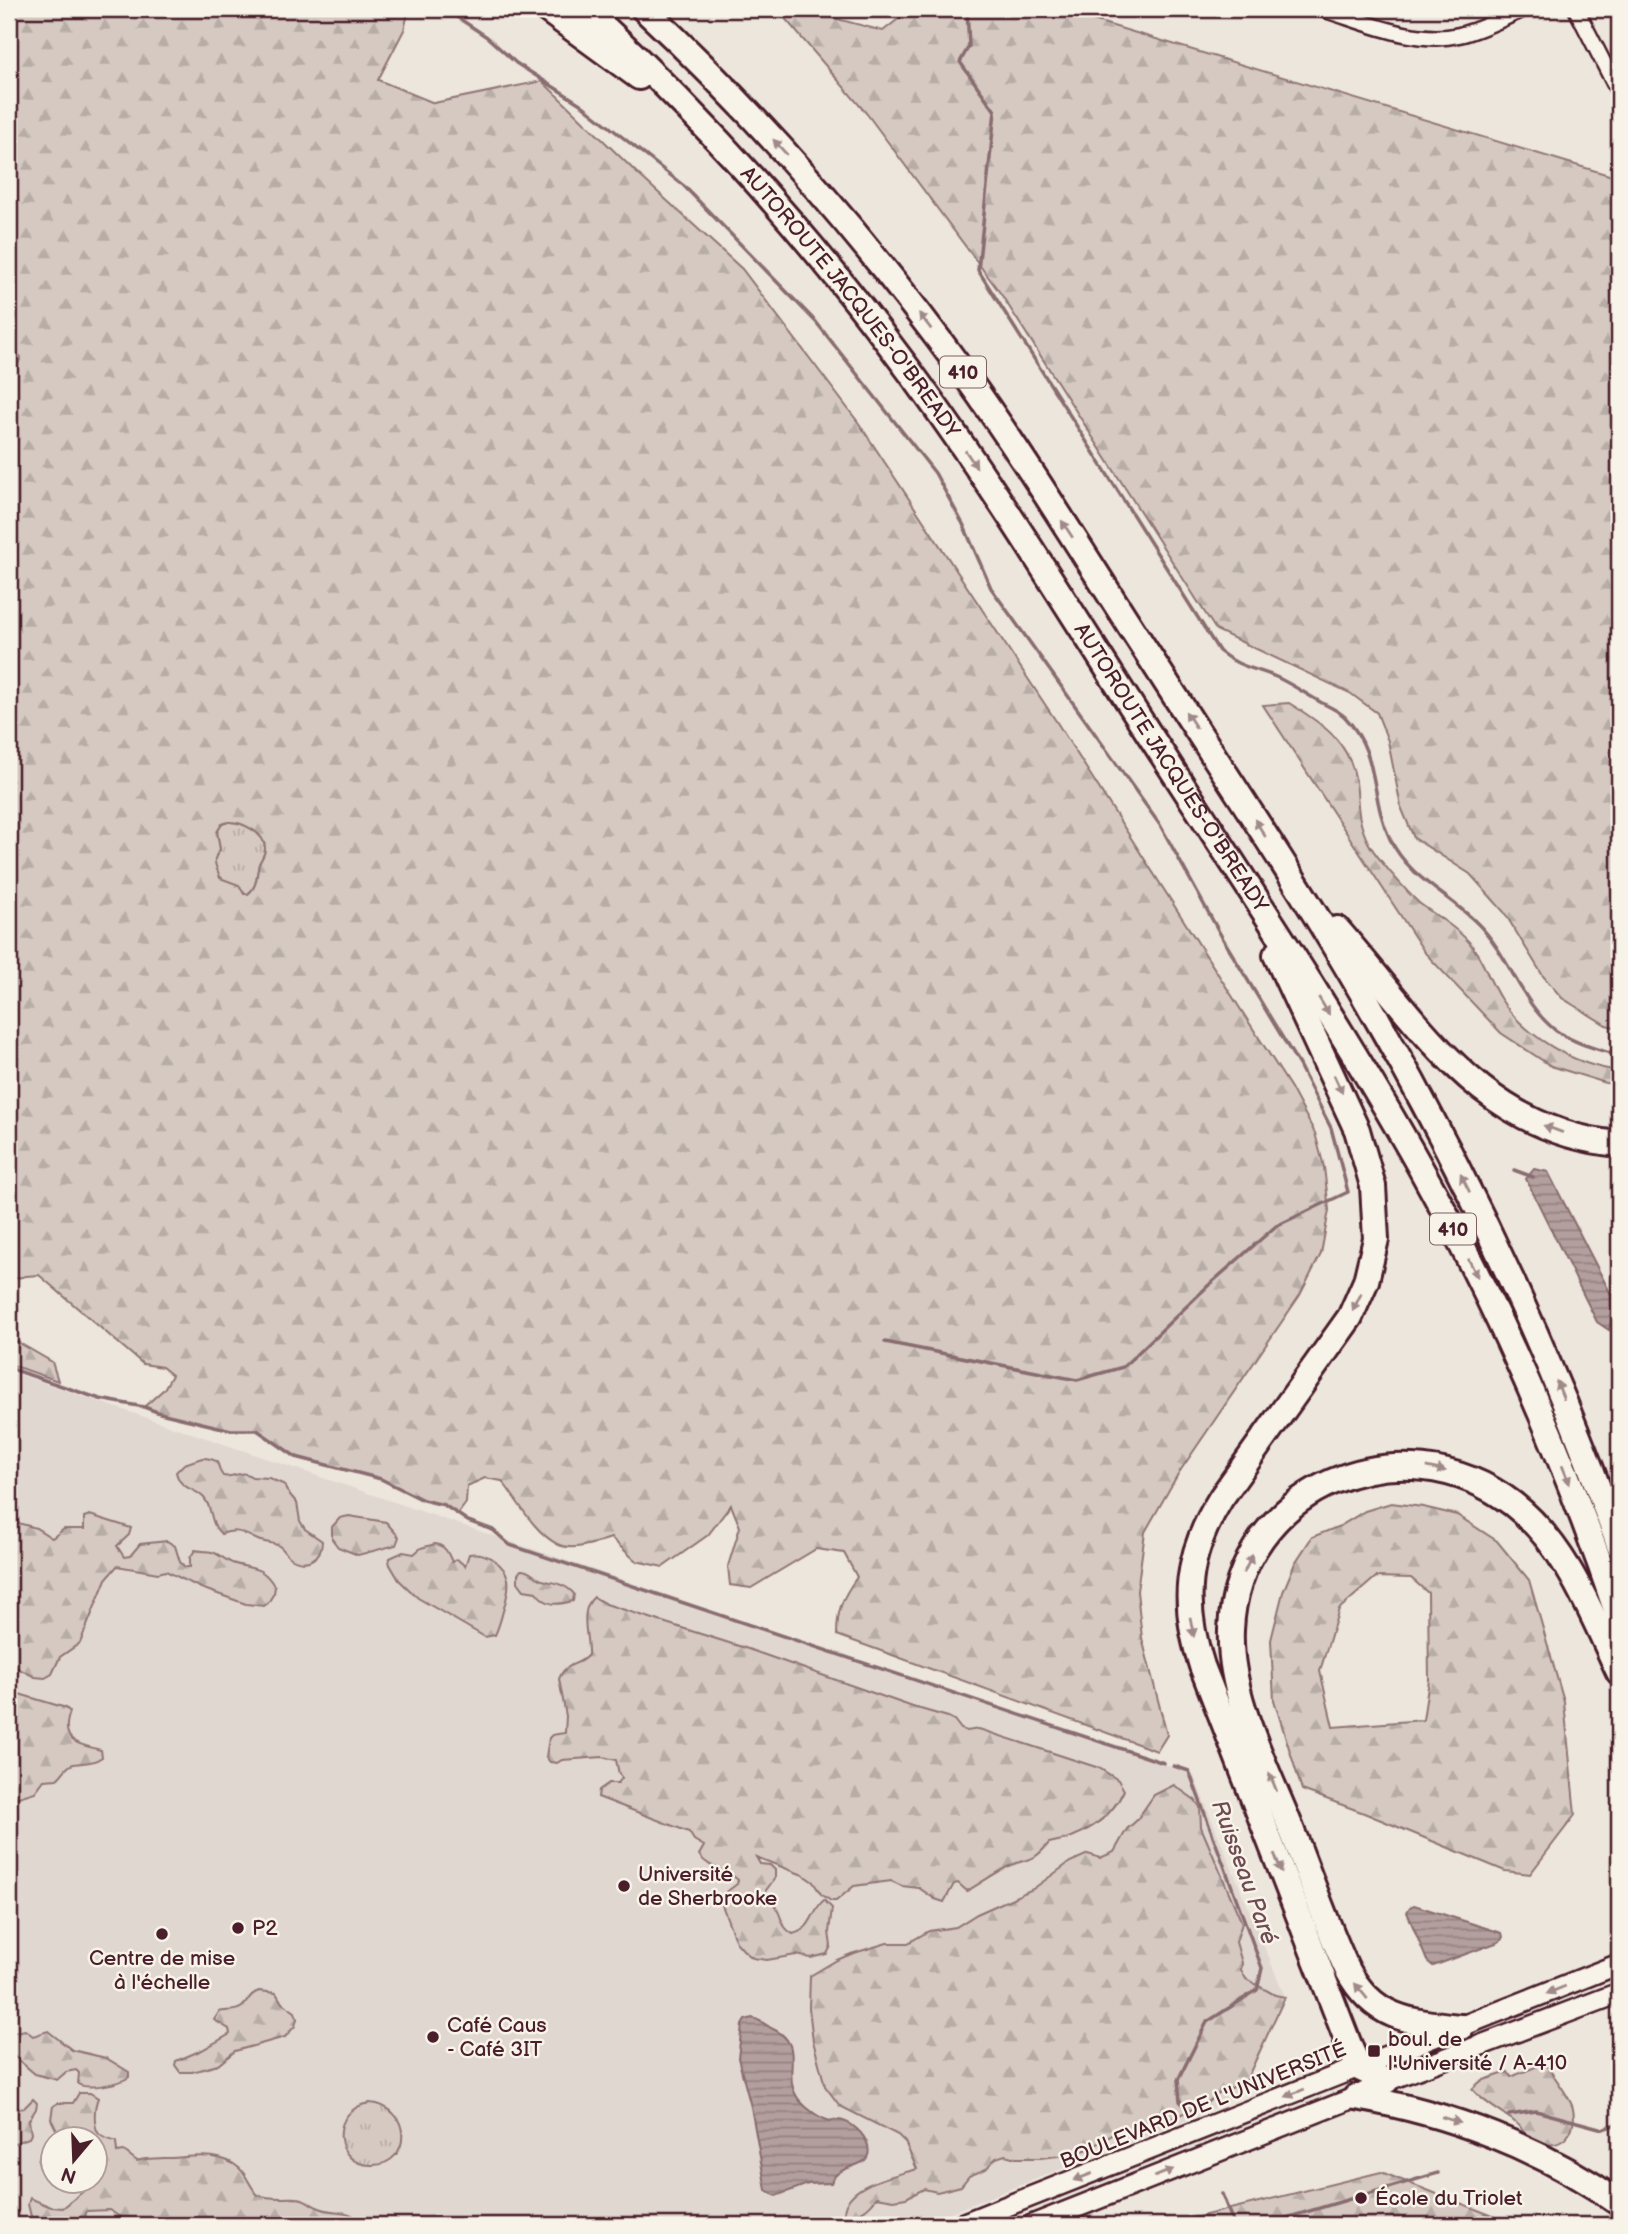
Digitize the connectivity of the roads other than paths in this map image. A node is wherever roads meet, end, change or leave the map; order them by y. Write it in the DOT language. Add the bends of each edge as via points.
graph roads {
  1 [pos="547,9"];
  2 [pos="586,9"];
  3 [pos="644,9"];
  4 [pos="1322,9"];
  5 [pos="1524,9"];
  6 [pos="1576,9"];
  7 [pos="1619,93"];
  8 [pos="707,128"];
  9 [pos="1234,866"];
  10 [pos="1292,879"];
  11 [pos="1619,1144"];
  12 [pos="1619,1545"];
  13 [pos="1619,1618"];
  14 [pos="1619,1672"];
  15 [pos="1619,1964"];
  16 [pos="1619,1993"];
  17 [pos="1461,2027"];
  18 [pos="1359,2068"];
  19 [pos="1386,2081"];
  20 [pos="1356,2097"];
  21 [pos="1619,2203"];
  22 [pos="959,2225"];
  23 [pos="1032,2225"];
  1 -- 8 [label="highway"];
  2 -- 8 [label="highway, AUTOROUTE JACQUES-O'BREADY / 410"];
  10 -- 3 [label="highway, AUTOROUTE JACQUES-O'BREADY / 410, one-way" via="1017,452 932,331 781,148"];
  4 -- 5 [label="street" via="1395,31 1443,37 1475,31"];
  6 -- 7 [label="street"];
  8 -- 9 [label="highway, AUTOROUTE JACQUES-O'BREADY / 410, one-way" via="808,241 911,373 993,491"];
  9 -- 13 [label="highway, AUTOROUTE JACQUES-O'BREADY / 410, one-way" via="1375,1088 1463,1248 1546,1426"];
  9 -- 18 [label="highway, one-way" via="1354,1120 1372,1179 1376,1231 1366,1281 1350,1317 1204,1528 1191,1568 1189,1614 1205,1675"];
  11 -- 10 [label="highway, one-way" via="1580,1138 1540,1124 1477,1086 1431,1041"];
  12 -- 10 [label="highway, AUTOROUTE JACQUES-O'BREADY / 410, one-way" via="1546,1356 1471,1194 1373,1012"];
  17 -- 14 [label="highway, one-way" via="1413,2022 1386,2012 1363,1994 1344,1963 1237,1685 1232,1620 1249,1562 1283,1515 1305,1496 1340,1477 1398,1465 1458,1474 1509,1501 1548,1539 1580,1589"];
  15 -- 17 [label="main road, BOULEVARD DE L'UNIVERSITÉ, one-way"];
  16 -- 19 [label="main road"];
  17 -- 18 [label="main road, BOULEVARD DE L'UNIVERSITÉ"];
  18 -- 19 [label="highway"];
  18 -- 22 [label="main road, BOULEVARD DE L'UNIVERSITÉ, one-way"];
  19 -- 20 [label="main road"];
  20 -- 21 [label="highway, one-way" via="1423,2112 1497,2137"];
  23 -- 20 [label="main road, one-way"];
}
